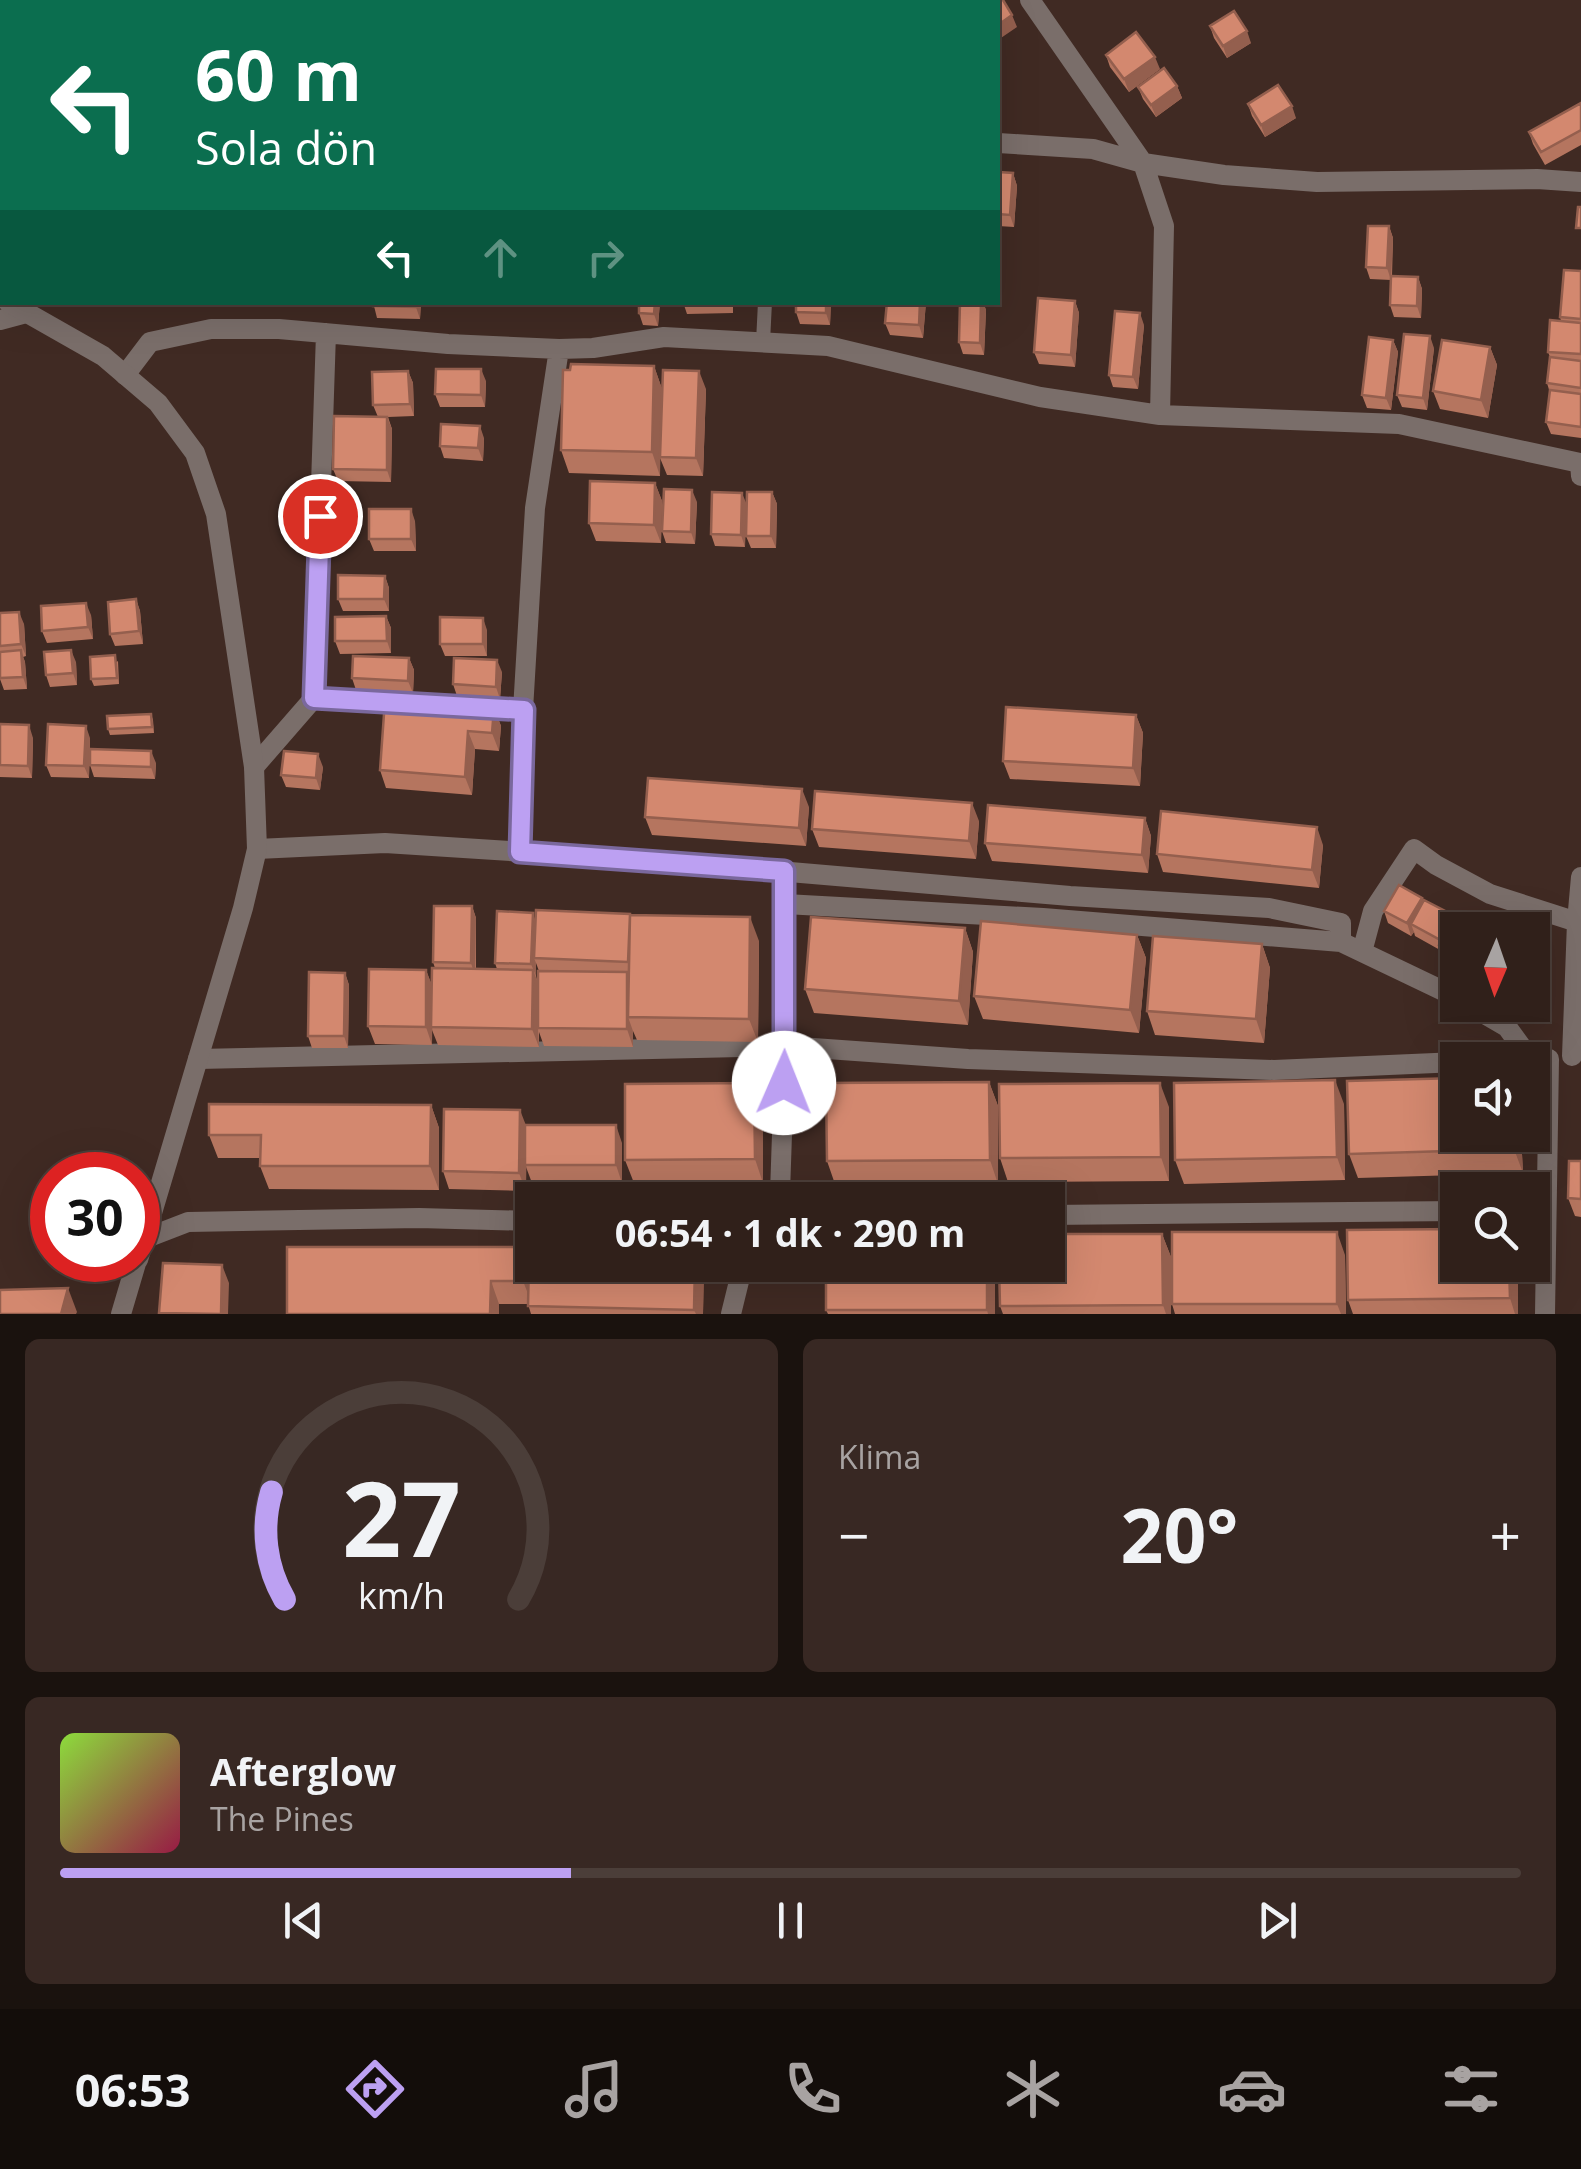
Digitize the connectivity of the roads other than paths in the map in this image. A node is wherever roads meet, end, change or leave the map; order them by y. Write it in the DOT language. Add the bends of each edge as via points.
graph roads {
  1 [pos="1030,0"];
  2 [pos="1000,143"];
  3 [pos="1143,163"];
  4 [pos="1581,182"];
  5 [pos="13,305"];
  6 [pos="765,305"];
  7 [pos="326,333"];
  8 [pos="763,342"];
  9 [pos="559,349"];
  10 [pos="126,375"];
  11 [pos="1160,415"];
  12 [pos="1581,476"];
  13 [pos="314,698"];
  14 [pos="524,710"];
  15 [pos="254,767"];
  16 [pos="257,849"];
  17 [pos="520,852"];
  18 [pos="784,871"];
  19 [pos="1581,877"];
  20 [pos="785,904"];
  21 [pos="1577,922"];
  22 [pos="1341,942"];
  23 [pos="1362,952"];
  24 [pos="1440,989"];
  25 [pos="1497,1022"];
  26 [pos="1521,1042"];
  27 [pos="784,1046"];
  28 [pos="1576,1056"];
  29 [pos="198,1059"];
  30 [pos="1550,1059"];
  31 [pos="1440,1063"];
  32 [pos="780,1182"];
  33 [pos="160,1186"];
  34 [pos="1440,1211"];
  35 [pos="1065,1215"];
  36 [pos="515,1221"];
  37 [pos="160,1240"];
  38 [pos="131,1282"];
  39 [pos="739,1282"];
  40 [pos="1543,1282"];
  41 [pos="121,1314"];
  42 [pos="731,1314"];
  43 [pos="1545,1314"];
  1 -- 3 [label="street"];
  2 -- 3 [label="street" via="1093,149"];
  3 -- 4 [label="street" via="1317,182"];
  3 -- 11 [label="street" via="1164,226"];
  5 -- 10 [label="street"];
  6 -- 8 [label="lane"];
  7 -- 9 [label="street"];
  7 -- 10 [label="street" via="211,328 150,342"];
  7 -- 13 [label="street"];
  8 -- 9 [label="street" via="664,337"];
  8 -- 11 [label="street" via="828,346 1040,396"];
  9 -- 14 [label="street" via="535,508"];
  10 -- 15 [label="street" via="158,403 195,453 216,514"];
  11 -- 12 [label="street" via="1399,424 1580,463"];
  13 -- 14 [label="street"];
  13 -- 15 [label="street"];
  14 -- 17 [label="street"];
  15 -- 16 [label="street"];
  16 -- 17 [label="street" via="385,843"];
  16 -- 29 [label="street"];
  17 -- 18 [label="street"];
  18 -- 20 [label="street"];
  18 -- 22 [label="street" via="1269,908 1341,923"];
  19 -- 21 [label="street"];
  20 -- 22 [label="street"];
  20 -- 27 [label="street"];
  21 -- 23 [label="street" via="1490,894 1414,849 1373,911"];
  21 -- 28 [label="street"];
  22 -- 23 [label="street"];
  23 -- 24 [label="street"];
  25 -- 26 [label="street"];
  27 -- 29 [label="street"];
  27 -- 31 [label="street" via="1274,1070"];
  27 -- 32 [label="street"];
  28 -- 30 [label="street"];
  29 -- 33 [label="street"];
  34 -- 35 [label="street"];
  36 -- 37 [label="street" via="188,1222"];
  38 -- 41 [label="street"];
  39 -- 42 [label="street"];
  40 -- 43 [label="street"];
}
